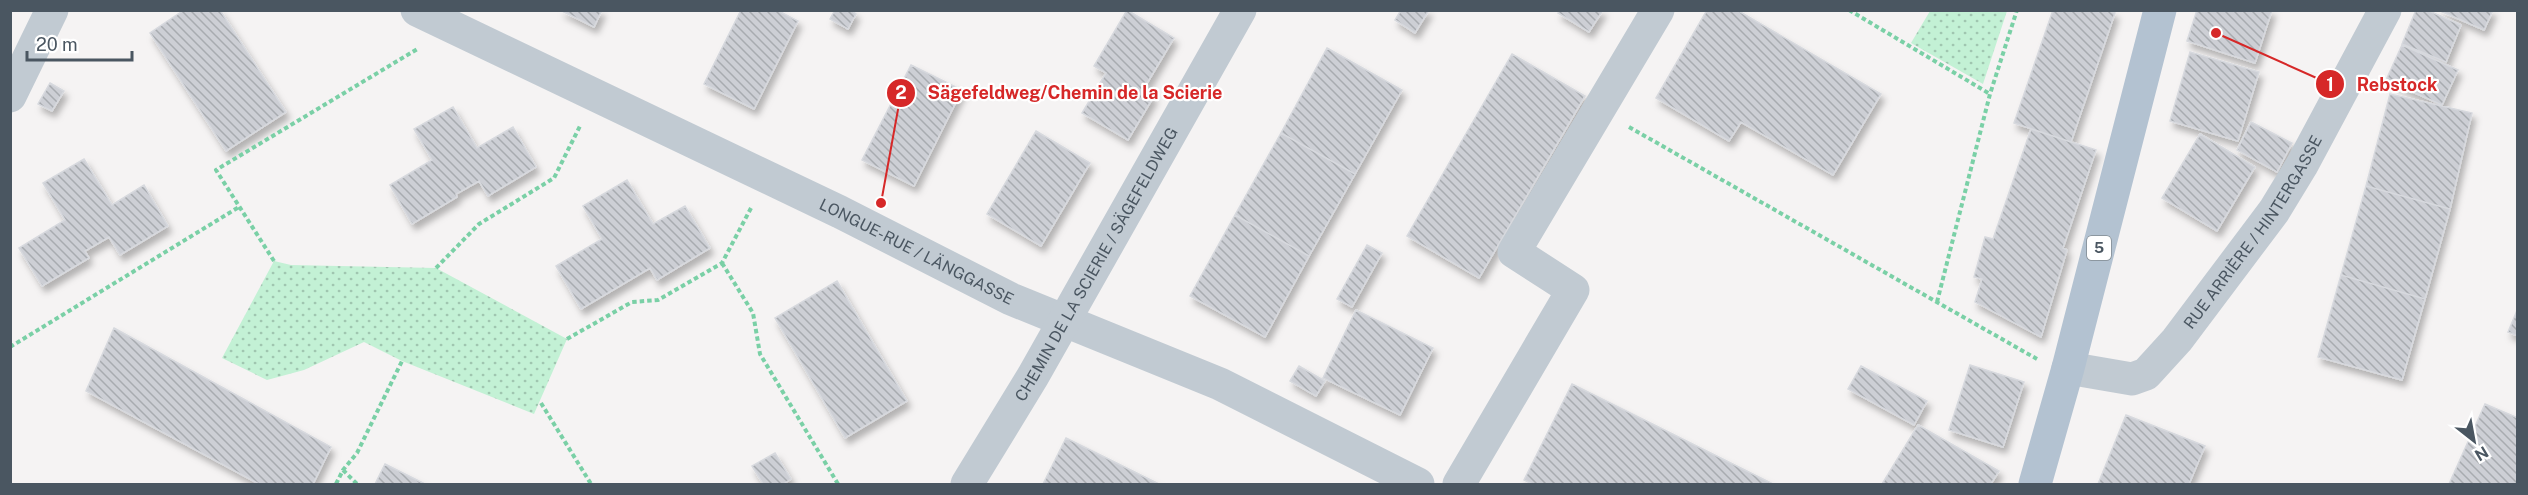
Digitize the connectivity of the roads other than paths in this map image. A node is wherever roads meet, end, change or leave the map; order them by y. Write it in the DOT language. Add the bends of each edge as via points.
graph roads {
  1 [pos="52,10"];
  2 [pos="417,10"];
  3 [pos="1240,10"];
  4 [pos="1658,10"];
  5 [pos="2160,10"];
  6 [pos="2385,10"];
  7 [pos="10,96"];
  8 [pos="1063,321"];
  9 [pos="2055,365"];
  10 [pos="967,484"];
  11 [pos="1418,484"];
  12 [pos="1459,484"];
  13 [pos="2035,484"];
  1 -- 7 [label="street"];
  2 -- 8 [label="street, LONGUE-RUE / LÄNGGASSE"];
  3 -- 8 [label="street, CHEMIN DE LA SCIERIE / SÄGEFELDWEG"];
  4 -- 12 [label="street" via="1514,252 1573,290"];
  5 -- 9 [label="main road, 5"];
  6 -- 9 [label="street, RUE ARRIÈRE / HINTERGASSE" via="2274,211 2177,340 2146,374 2132,379"];
  8 -- 10 [label="street, CHEMIN DE LA SCIERIE / SÄGEFELDWEG"];
  8 -- 11 [label="street, LONGUE-RUE / LÄNGGASSE" via="1220,384"];
  9 -- 13 [label="main road, 5"];
}
